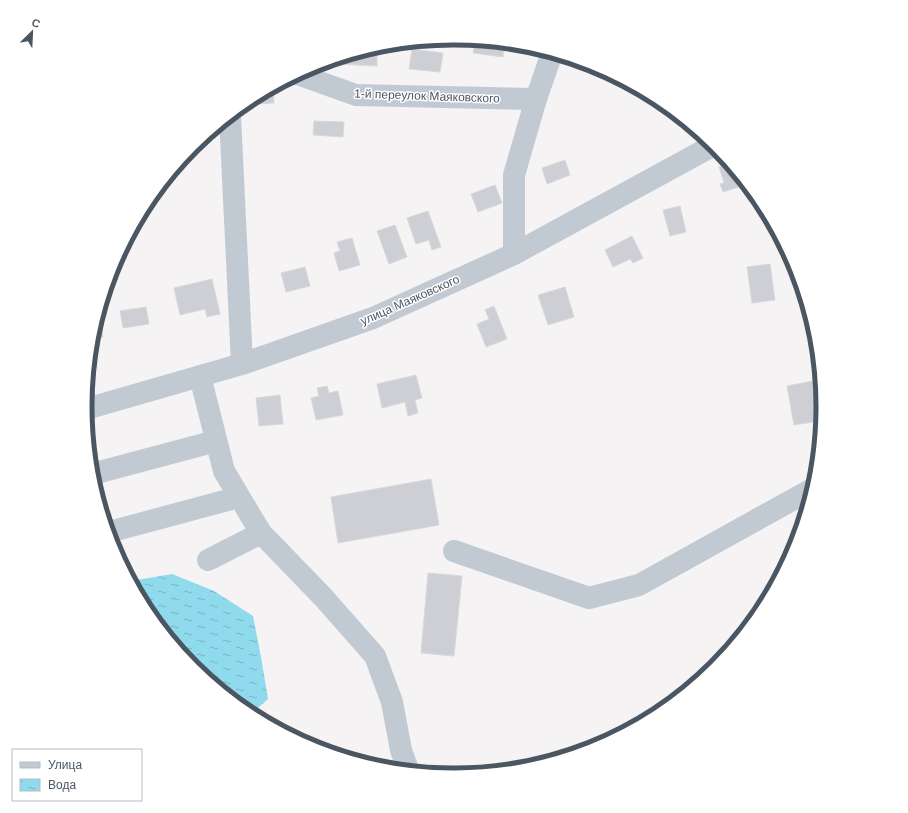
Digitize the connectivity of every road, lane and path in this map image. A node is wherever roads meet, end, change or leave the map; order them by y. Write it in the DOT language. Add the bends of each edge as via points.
graph roads {
  1 [pos="550,58"];
  2 [pos="306,77"];
  3 [pos="536,100"];
  4 [pos="230,123"];
  5 [pos="707,149"];
  6 [pos="514,254"];
  7 [pos="242,364"];
  8 [pos="200,376"];
  9 [pos="92,407"];
  10 [pos="216,441"];
  11 [pos="98,472"];
  12 [pos="805,493"];
  13 [pos="239,497"];
  14 [pos="115,530"];
  15 [pos="261,533"];
  16 [pos="454,551"];
  17 [pos="208,560"];
  18 [pos="406,765"];
  1 -- 3 [label="street"];
  2 -- 3 [label="street, 1-й переулок Маяковского" via="356,95"];
  3 -- 6 [label="street" via="514,175"];
  4 -- 7 [label="street"];
  5 -- 6 [label="street, улица Маяковского"];
  6 -- 7 [label="street, улица Маяковского" via="373,318"];
  7 -- 8 [label="street, улица Маяковского"];
  8 -- 9 [label="street, улица Маяковского"];
  8 -- 10 [label="street"];
  10 -- 11 [label="street"];
  10 -- 13 [label="street" via="224,471"];
  12 -- 16 [label="street" via="639,586 589,598"];
  13 -- 14 [label="street"];
  13 -- 15 [label="street"];
  15 -- 17 [label="street"];
  15 -- 18 [label="street" via="375,656 392,702"];
}
